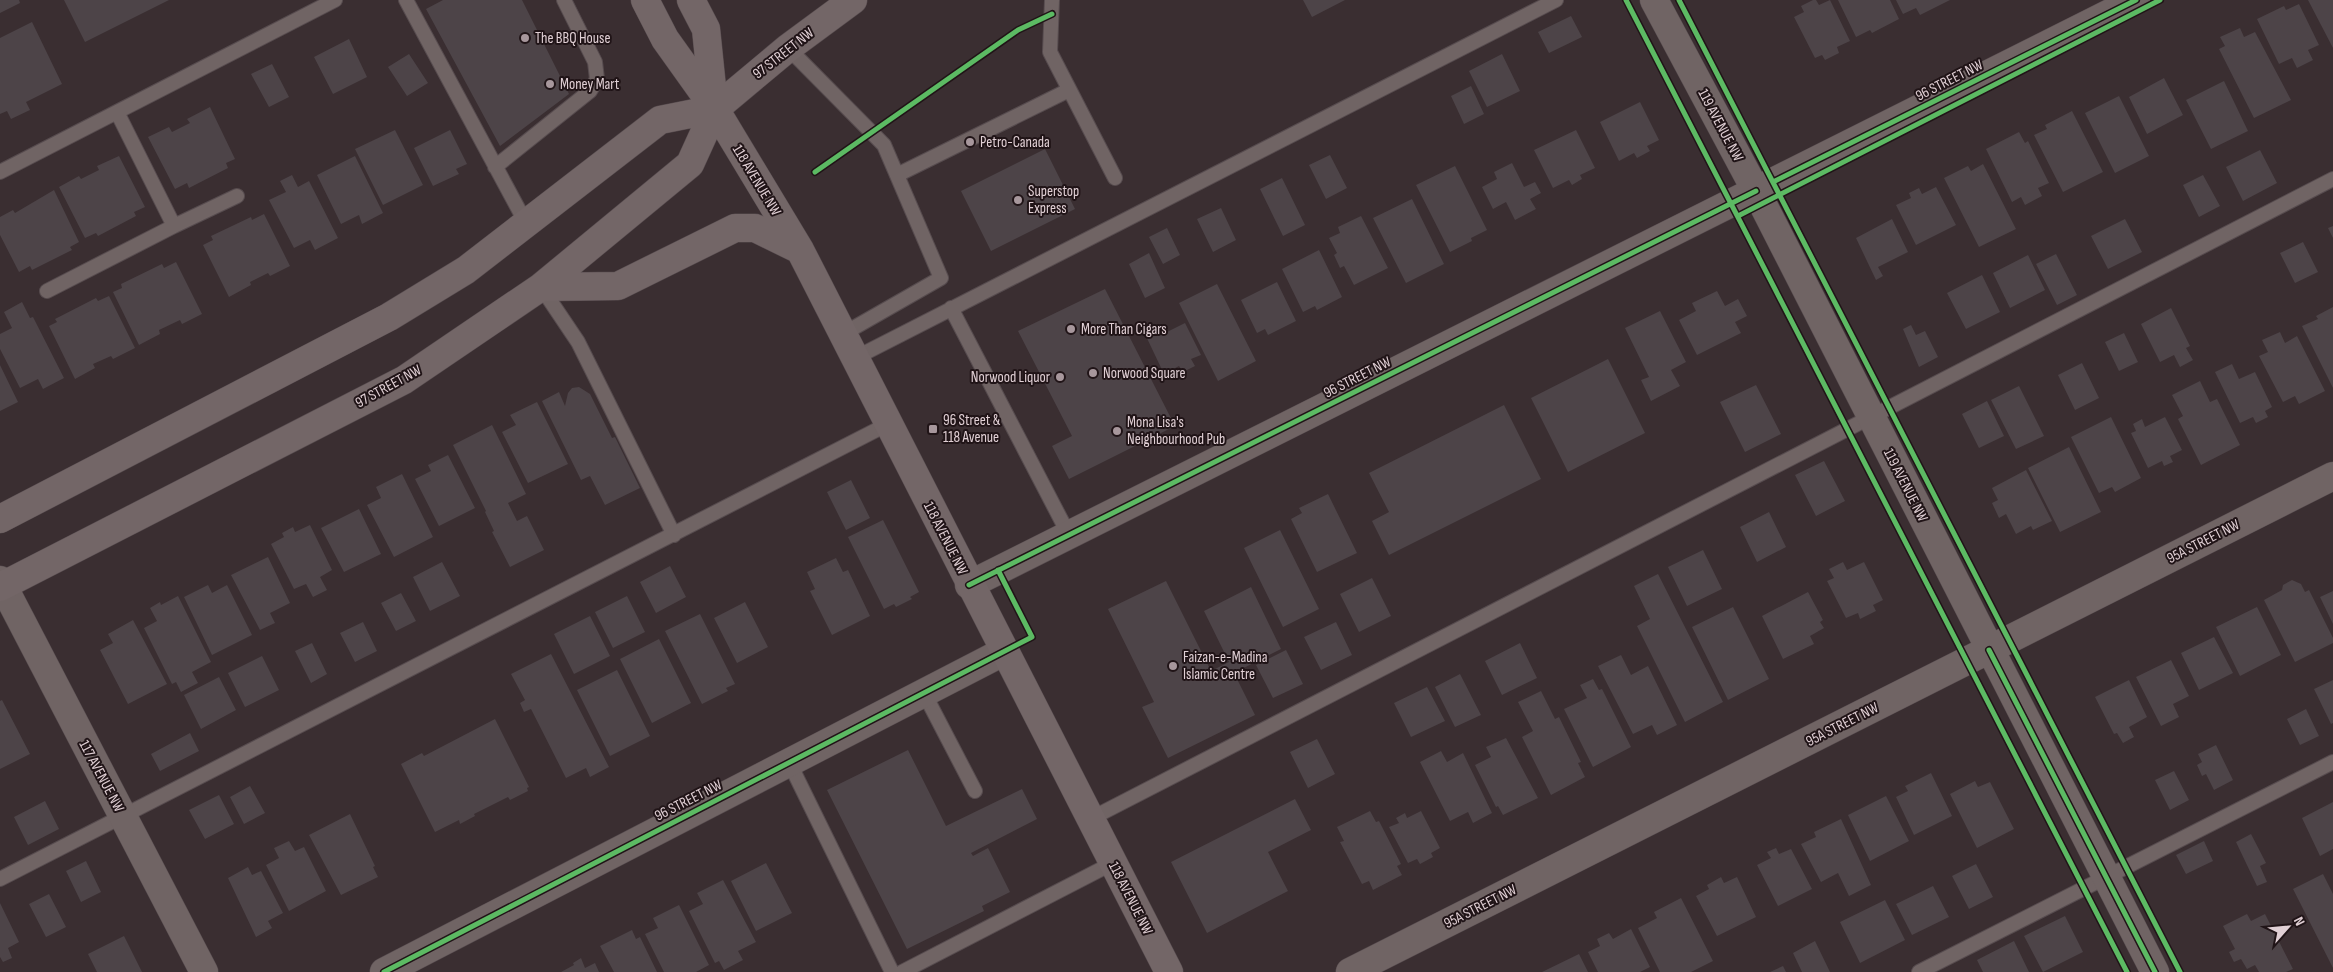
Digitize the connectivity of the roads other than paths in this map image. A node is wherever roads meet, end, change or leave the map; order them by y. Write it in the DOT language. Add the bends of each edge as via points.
graph roads {
  1 [pos="335,0"];
  2 [pos="406,0"];
  3 [pos="564,0"];
  4 [pos="645,0"];
  5 [pos="691,0"];
  6 [pos="853,0"];
  7 [pos="1052,0"];
  8 [pos="1556,0"];
  9 [pos="1654,0"];
  10 [pos="2136,0"];
  11 [pos="788,48"];
  12 [pos="1069,90"];
  13 [pos="714,109"];
  14 [pos="117,112"];
  15 [pos="495,167"];
  16 [pos="0,172"];
  17 [pos="897,175"];
  18 [pos="1115,178"];
  19 [pos="2333,179"];
  20 [pos="1765,186"];
  21 [pos="237,196"];
  22 [pos="527,225"];
  23 [pos="174,226"];
  24 [pos="800,250"];
  25 [pos="541,287"];
  26 [pos="46,291"];
  27 [pos="951,308"];
  28 [pos="849,346"];
  29 [pos="1870,416"];
  30 [pos="888,424"];
  31 [pos="2333,476"];
  32 [pos="0,519"];
  33 [pos="674,535"];
  34 [pos="1069,535"];
  35 [pos="1,584"];
  36 [pos="969,585"];
  37 [pos="1989,650"];
  38 [pos="1003,652"];
  39 [pos="924,693"];
  40 [pos="788,762"];
  41 [pos="2333,762"];
  42 [pos="975,791"];
  43 [pos="123,816"];
  44 [pos="1090,819"];
  45 [pos="1113,863"];
  46 [pos="2106,876"];
  47 [pos="0,879"];
  48 [pos="204,972"];
  49 [pos="384,972"];
  50 [pos="892,972"];
  51 [pos="902,972"];
  52 [pos="1169,972"];
  53 [pos="1350,972"];
  54 [pos="1919,972"];
  55 [pos="2155,972"];
  1 -- 14 [label="lane"];
  2 -- 15 [label="lane"];
  3 -- 15 [label="lane" via="596,62 597,79 590,91"];
  4 -- 13 [label="main road, 118 AVENUE NW" via="665,39"];
  5 -- 13 [label="main road, 118 AVENUE NW" via="706,29"];
  6 -- 11 [label="main road, 97 STREET NW"];
  7 -- 12 [label="lane" via="1050,52"];
  8 -- 27 [label="lane"];
  9 -- 20 [label="street, 119 AVENUE NW"];
  10 -- 20 [label="street, 96 STREET NW"];
  11 -- 13 [label="main road, 97 STREET NW"];
  11 -- 17 [label="lane" via="884,145"];
  12 -- 17 [label="lane"];
  12 -- 18 [label="lane"];
  13 -- 22 [label="main road, 97 STREET NW" via="660,120"];
  13 -- 24 [label="main road, 118 AVENUE NW"];
  13 -- 25 [label="main road, 97 STREET NW" via="690,164"];
  14 -- 16 [label="lane"];
  14 -- 23 [label="lane"];
  15 -- 22 [label="lane"];
  17 -- 28 [label="lane" via="941,278"];
  19 -- 29 [label="lane"];
  20 -- 29 [label="street, 119 AVENUE NW"];
  20 -- 34 [label="street, 96 STREET NW"];
  21 -- 23 [label="lane"];
  22 -- 32 [label="main road, 97 STREET NW" via="466,270 389,317"];
  23 -- 26 [label="lane"];
  24 -- 25 [label="main road" via="755,228 734,228 618,286"];
  24 -- 28 [label="main road, 118 AVENUE NW"];
  25 -- 33 [label="lane" via="578,342"];
  25 -- 35 [label="main road, 97 STREET NW" via="404,380"];
  27 -- 28 [label="lane"];
  27 -- 34 [label="lane"];
  28 -- 30 [label="main road, 118 AVENUE NW"];
  29 -- 37 [label="street, 119 AVENUE NW"];
  29 -- 44 [label="lane"];
  30 -- 33 [label="lane"];
  30 -- 36 [label="main road, 118 AVENUE NW"];
  31 -- 37 [label="street, 95A STREET NW"];
  33 -- 43 [label="lane"];
  34 -- 36 [label="street, 96 STREET NW"];
  35 -- 43 [label="street, 117 AVENUE NW"];
  36 -- 38 [label="main road, 118 AVENUE NW"];
  37 -- 46 [label="street, 119 AVENUE NW"];
  37 -- 53 [label="street, 95A STREET NW"];
  38 -- 39 [label="street, 96 STREET NW"];
  38 -- 44 [label="main road, 118 AVENUE NW"];
  39 -- 40 [label="street, 96 STREET NW"];
  39 -- 42 [label="lane"];
  40 -- 49 [label="street, 96 STREET NW"];
  40 -- 50 [label="lane"];
  41 -- 46 [label="lane"];
  43 -- 47 [label="lane"];
  43 -- 48 [label="street, 117 AVENUE NW"];
  44 -- 45 [label="main road, 118 AVENUE NW"];
  45 -- 51 [label="lane"];
  45 -- 52 [label="main road, 118 AVENUE NW"];
  46 -- 54 [label="lane"];
  46 -- 55 [label="street, 119 AVENUE NW"];
}
